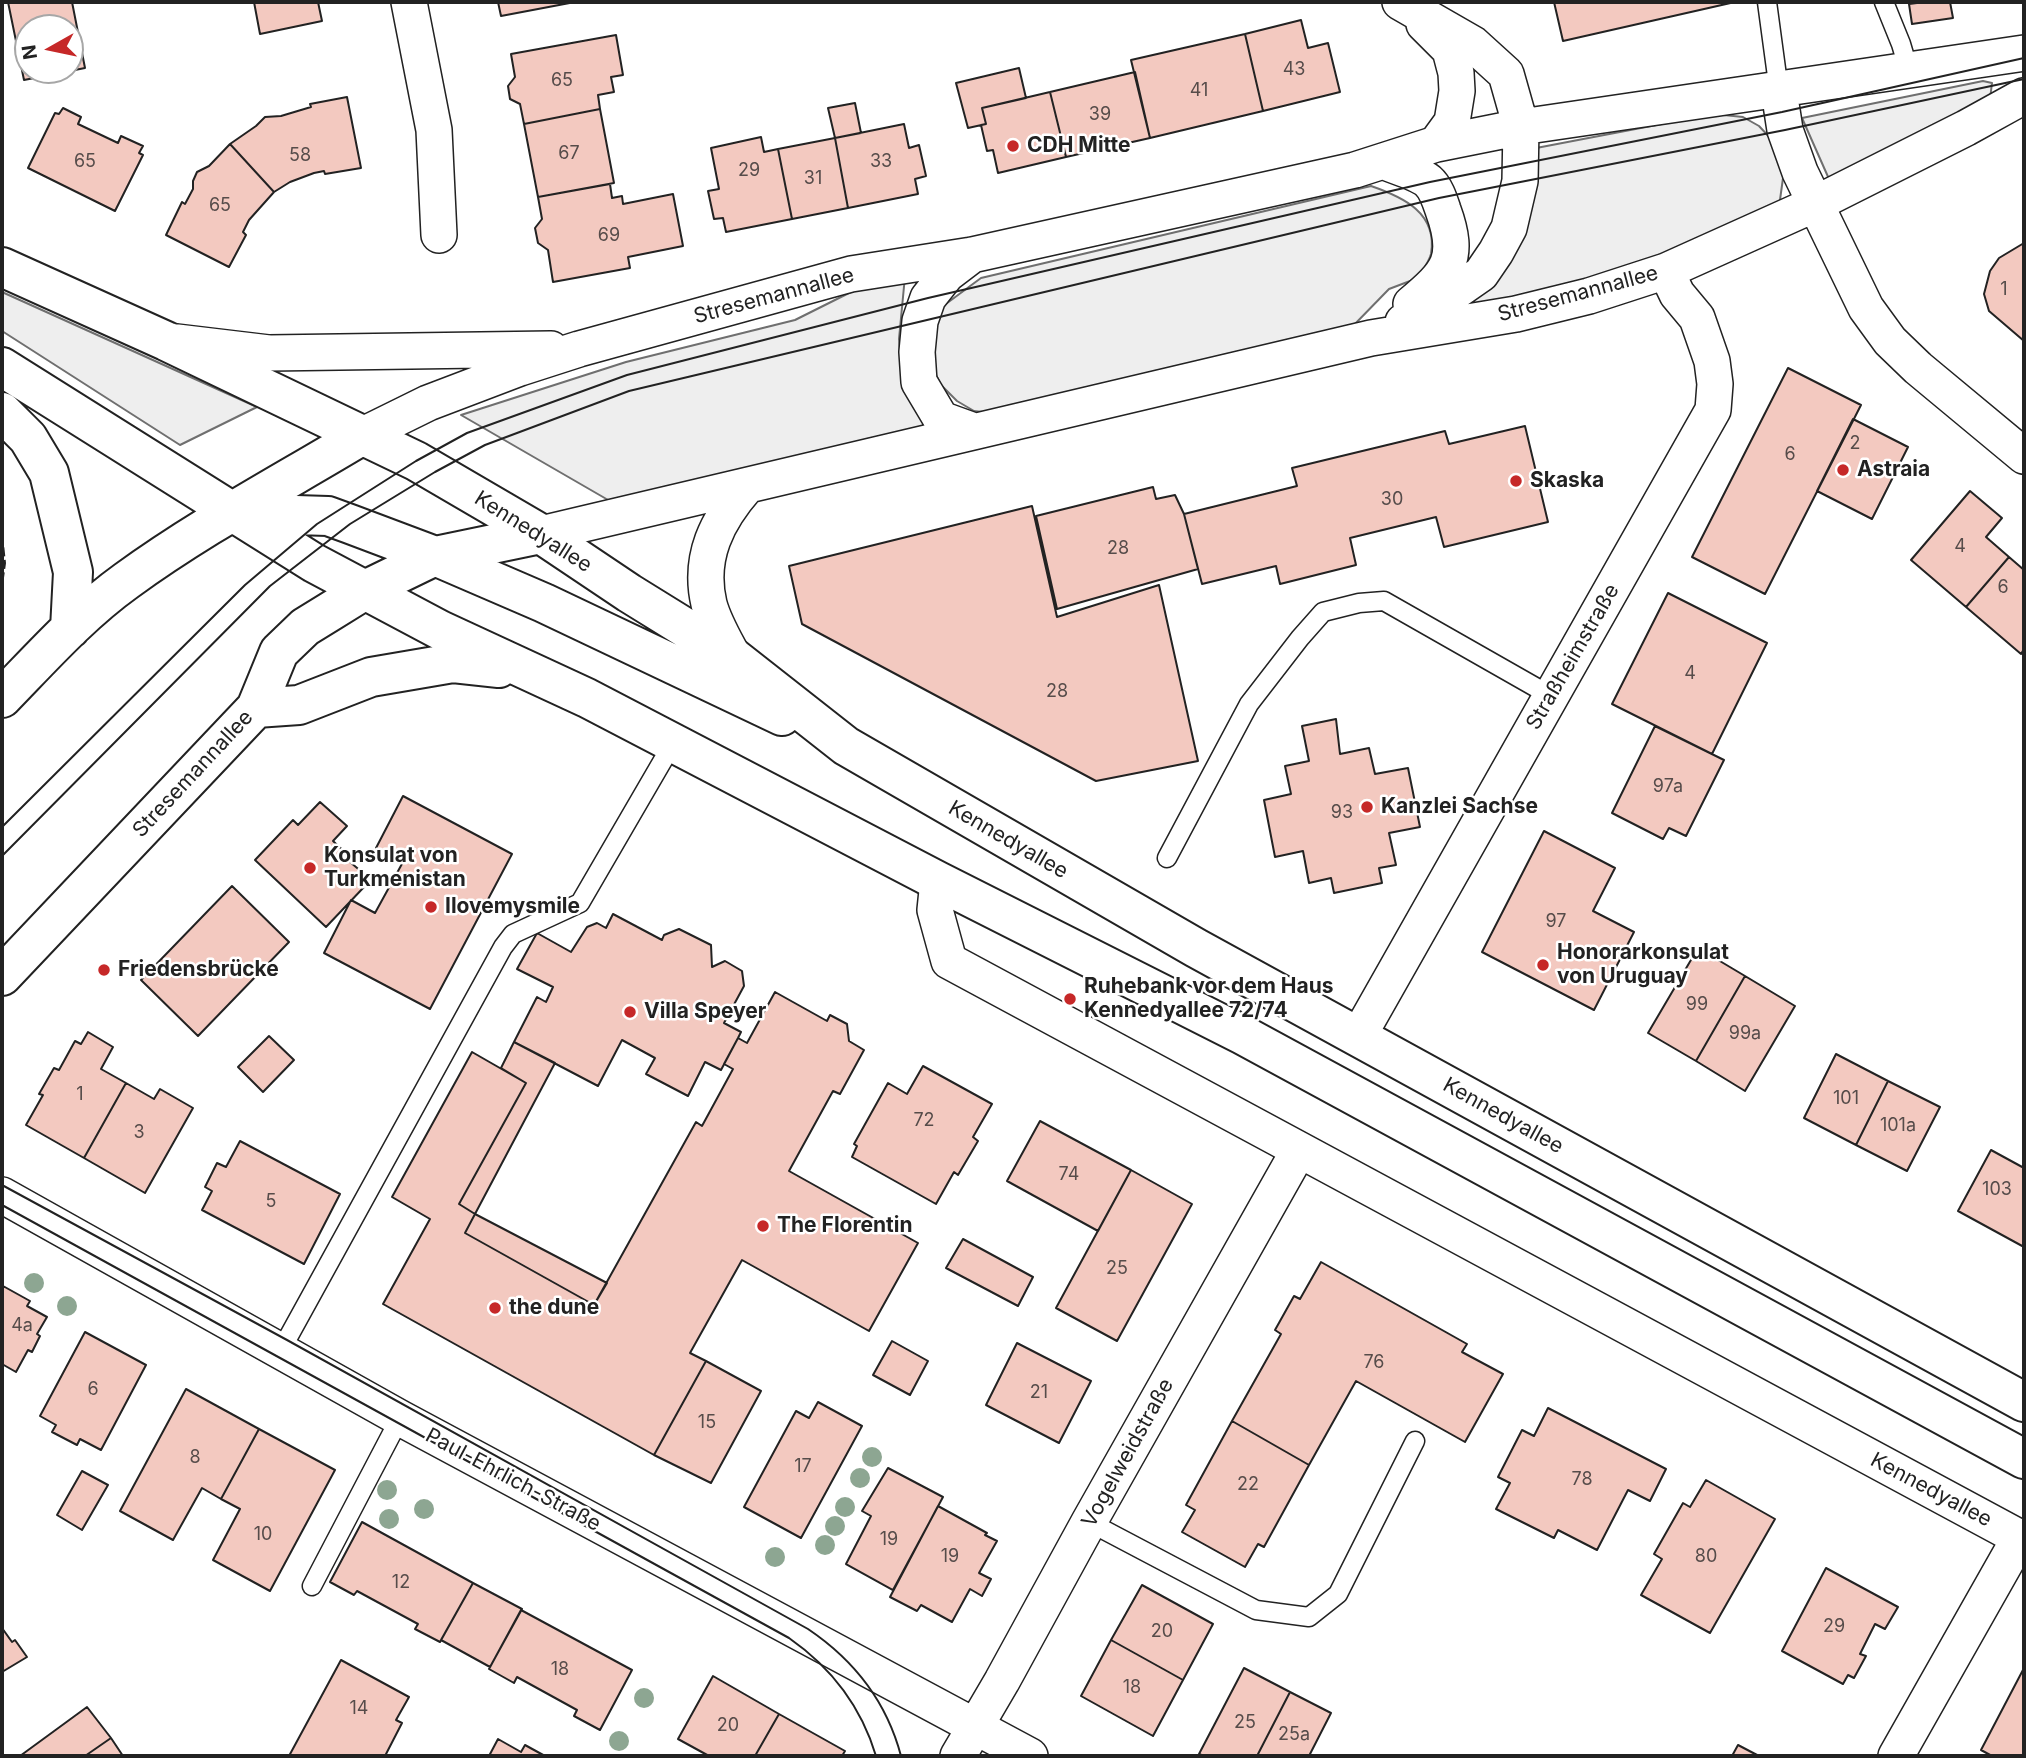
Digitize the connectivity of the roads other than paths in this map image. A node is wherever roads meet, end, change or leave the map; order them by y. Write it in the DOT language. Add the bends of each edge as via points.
graph roads {
  1 [pos="409,2"];
  2 [pos="1767,2"];
  3 [pos="1884,2"];
  4 [pos="1403,4"];
  5 [pos="2024,53"];
  6 [pos="1909,71"];
  7 [pos="1779,91"];
  8 [pos="2024,96"];
  9 [pos="1521,127"];
  10 [pos="1436,144"];
  11 [pos="1383,161"];
  12 [pos="1815,204"];
  13 [pos="439,235"];
  14 [pos="972,255"];
  15 [pos="2,267"];
  16 [pos="1666,271"];
  17 [pos="1371,338"];
  18 [pos="166,341"];
  19 [pos="579,349"];
  20 [pos="2,368"];
  21 [pos="2,412"];
  22 [pos="974,431"];
  23 [pos="361,436"];
  24 [pos="2024,456"];
  25 [pos="747,486"];
  26 [pos="232,513"];
  27 [pos="541,534"];
  28 [pos="435,556"];
  29 [pos="365,590"];
  30 [pos="70,629"];
  31 [pos="734,659"];
  32 [pos="524,670"];
  33 [pos="1551,696"];
  34 [pos="2,698"];
  35 [pos="256,708"];
  36 [pos="673,743"];
  37 [pos="846,746"];
  38 [pos="1167,858"];
  39 [pos="938,881"];
  40 [pos="2,976"];
  41 [pos="1359,1037"];
  42 [pos="1298,1150"];
  43 [pos="2,1195"];
  44 [pos="280,1352"];
  45 [pos="2024,1402"];
  46 [pos="400,1418"];
  47 [pos="1415,1441"];
  48 [pos="2024,1459"];
  49 [pos="1089,1522"];
  50 [pos="2022,1538"];
  51 [pos="312,1586"];
  52 [pos="975,1727"];
  53 [pos="958,1756"];
  54 [pos="1030,1756"];
  55 [pos="1896,1756"];
  1 -- 13 [label="street" via="434,130"];
  2 -- 7 [label="lane"];
  3 -- 6 [label="lane"];
  4 -- 9 [label="street" via="1474,44 1506,74"];
  4 -- 10 [label="street" via="1450,50 1457,72 1452,122"];
  5 -- 6 [label="street, Stresemannallee"];
  6 -- 7 [label="street, Stresemannallee"];
  7 -- 9 [label="street, Stresemannallee"];
  7 -- 12 [label="street" via="1785,130"];
  8 -- 12 [label="street, Stresemannallee"];
  9 -- 10 [label="street, Stresemannallee"];
  9 -- 17 [label="street, Stresemannallee" via="1520,181 1509,228 1481,274 1435,306"];
  10 -- 11 [label="street, Stresemannallee"];
  11 -- 14 [label="street, Stresemannallee"];
  11 -- 17 [label="street, Stresemannallee" via="1430,182 1451,230 1451,259 1436,284"];
  12 -- 16 [label="street, Stresemannallee"];
  12 -- 24 [label="street" via="1866,308 1890,341"];
  14 -- 19 [label="street, Stresemannallee" via="851,274"];
  14 -- 22 [label="street, Stresemannallee" via="947,274 928,298 917,352 919,382 941,419"];
  15 -- 18 [label="main road, Kennedyallee"];
  16 -- 17 [label="street, Stresemannallee" via="1516,314"];
  16 -- 33 [label="street, Straßheimstraße" via="1697,318 1712,361 1713,410"];
  17 -- 22 [label="street, Stresemannallee"];
  18 -- 19 [label="street, Stresemannallee" via="269,353"];
  18 -- 23 [label="main road, Kennedyallee"];
  19 -- 23 [label="street, Stresemannallee" via="457,390"];
  20 -- 26 [label="main road"];
  21 -- 30 [label="main road" via="28,439 49,473 73,572"];
  22 -- 25 [label="street, Stresemannallee"];
  23 -- 26 [label="main road, Stresemannallee"];
  23 -- 27 [label="main road, Kennedyallee" via="415,461"];
  25 -- 27 [label="street, Stresemannallee"];
  25 -- 31 [label="street" via="718,524 706,575 709,606"];
  26 -- 28 [label="main road" via="328,516"];
  26 -- 29 [label="main road"];
  26 -- 30 [label="main road, Stresemannallee" via="125,582"];
  27 -- 28 [label="main road, Stresemannallee"];
  27 -- 31 [label="main road, Kennedyallee"];
  28 -- 29 [label="main road, Stresemannallee"];
  28 -- 37 [label="main road"];
  29 -- 32 [label="main road"];
  29 -- 35 [label="main road, Stresemannallee" via="305,627 279,652"];
  30 -- 34 [label="main road, Stresemannallee"];
  31 -- 37 [label="main road, Kennedyallee"];
  32 -- 35 [label="main road" via="453,663 371,677 299,705"];
  32 -- 36 [label="main road"];
  33 -- 38 [label="lane" via="1384,601 1323,612 1249,704"];
  33 -- 41 [label="street, Straßheimstraße"];
  35 -- 40 [label="main road, Stresemannallee"];
  36 -- 39 [label="main road"];
  36 -- 44 [label="lane" via="580,903 513,934 503,947"];
  37 -- 41 [label="main road, Kennedyallee"];
  39 -- 42 [label="street, Kennedyallee" via="934,910 949,961"];
  39 -- 48 [label="main road" via="1243,1035"];
  41 -- 45 [label="main road, Kennedyallee"];
  42 -- 49 [label="street, Vogelweidstraße"];
  42 -- 50 [label="street, Kennedyallee"];
  43 -- 44 [label="street, Paul-Ehrlich-Straße"];
  44 -- 46 [label="street, Paul-Ehrlich-Straße"];
  46 -- 51 [label="lane"];
  46 -- 52 [label="street, Paul-Ehrlich-Straße"];
  47 -- 49 [label="lane" via="1338,1594 1309,1617 1256,1610"];
  49 -- 52 [label="street, Vogelweidstraße"];
  50 -- 55 [label="street"];
  52 -- 53 [label="street, Vogelweidstraße"];
  52 -- 54 [label="street, Paul-Ehrlich-Straße"];
}
